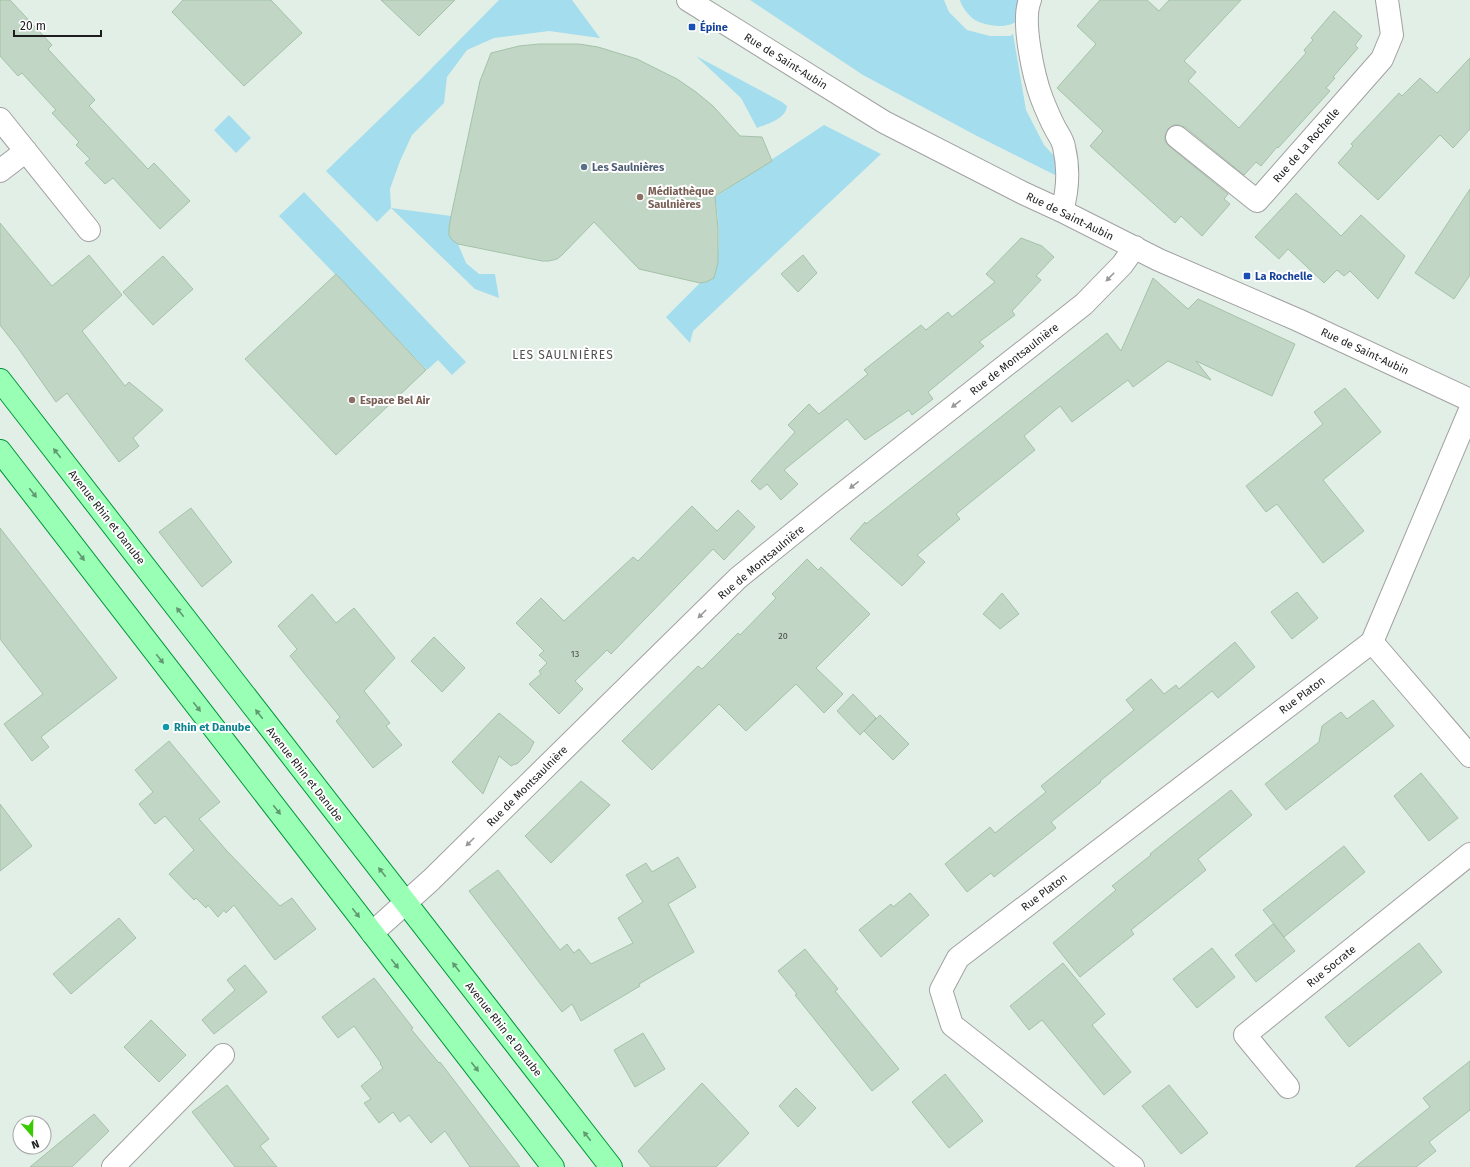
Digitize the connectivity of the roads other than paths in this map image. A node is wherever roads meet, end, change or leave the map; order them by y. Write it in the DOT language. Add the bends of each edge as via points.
graph roads {
  1 [pos="688,0"];
  2 [pos="1030,0"];
  3 [pos="1387,0"];
  4 [pos="0,119"];
  5 [pos="1177,137"];
  6 [pos="26,151"];
  7 [pos="0,172"];
  8 [pos="1062,211"];
  9 [pos="89,230"];
  10 [pos="1136,247"];
  11 [pos="0,380"];
  12 [pos="1470,400"];
  13 [pos="1470,410"];
  14 [pos="0,451"];
  15 [pos="1372,642"];
  16 [pos="1470,756"];
  17 [pos="1470,854"];
  18 [pos="406,903"];
  19 [pos="372,933"];
  20 [pos="223,1055"];
  21 [pos="1288,1087"];
  22 [pos="113,1167"];
  23 [pos="553,1167"];
  24 [pos="611,1167"];
  25 [pos="1133,1167"];
  1 -- 8 [label="street, Rue de Saint-Aubin" via="884,122"];
  2 -- 8 [label="street" via="1027,7 1029,43 1034,68 1042,98 1064,146 1068,174"];
  3 -- 5 [label="street, Rue de La Rochelle" via="1392,35 1382,59 1257,201"];
  4 -- 6 [label="street"];
  6 -- 7 [label="street"];
  6 -- 9 [label="street"];
  8 -- 10 [label="street, Rue de Saint-Aubin"];
  10 -- 12 [label="street, Rue de Saint-Aubin" via="1159,260 1298,320"];
  10 -- 18 [label="street, Rue de Montsaulnière, one-way" via="1084,304 738,578"];
  18 -- 11 [label="main road, Avenue Rhin et Danube, one-way"];
  13 -- 15 [label="street, Rue Platon"];
  14 -- 19 [label="main road, one-way"];
  15 -- 16 [label="street"];
  15 -- 25 [label="street, Rue Platon" via="958,958 941,990 952,1025"];
  17 -- 21 [label="street, Rue Socrate" via="1245,1035"];
  18 -- 19 [label="street, Rue de Montsaulnière"];
  24 -- 18 [label="main road, Avenue Rhin et Danube, one-way"];
  19 -- 23 [label="main road, one-way"];
  20 -- 22 [label="street"];
}
